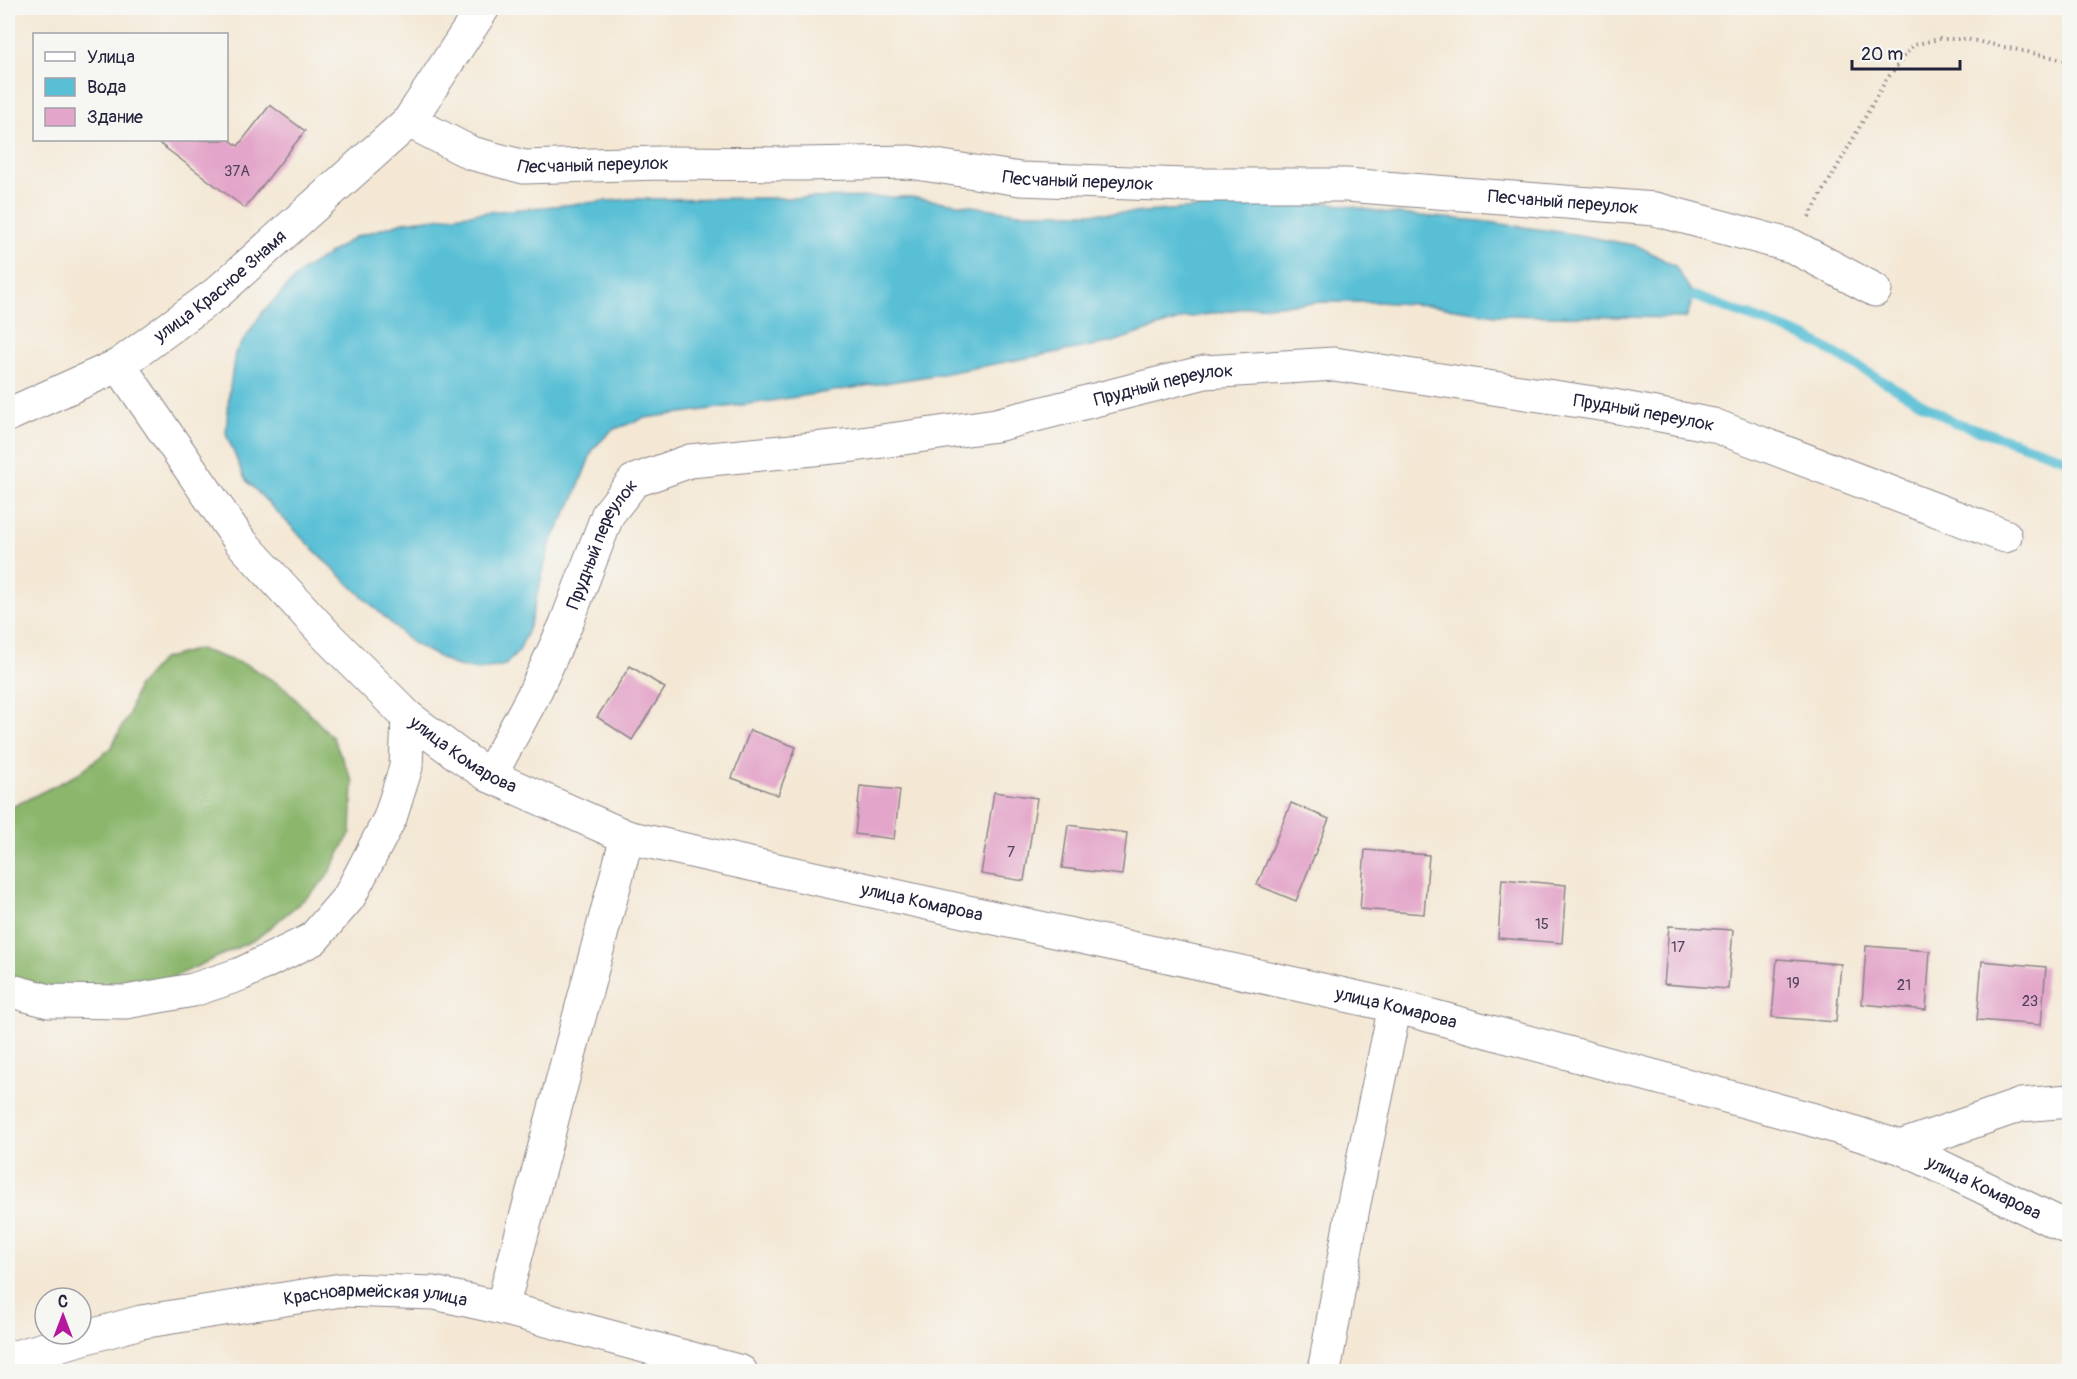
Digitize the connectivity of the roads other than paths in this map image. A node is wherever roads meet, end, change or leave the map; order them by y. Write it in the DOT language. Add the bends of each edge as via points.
graph roads {
  1 [pos="483,8"];
  2 [pos="409,121"];
  3 [pos="1875,290"];
  4 [pos="119,365"];
  5 [pos="8,415"];
  6 [pos="2005,536"];
  7 [pos="408,717"];
  8 [pos="490,776"];
  9 [pos="627,837"];
  10 [pos="8,990"];
  11 [pos="1395,1006"];
  12 [pos="2070,1101"];
  13 [pos="1900,1147"];
  14 [pos="2070,1229"];
  15 [pos="502,1308"];
  16 [pos="8,1359"];
  17 [pos="741,1371"];
  18 [pos="1324,1371"];
  1 -- 2 [label="street"];
  2 -- 3 [label="street, Песчаный переулок" via="471,153 524,167 910,162 1020,179 1346,185 1655,209 1792,246"];
  2 -- 4 [label="street, улица Красное Знамя" via="217,293"];
  4 -- 5 [label="street, улица Красное Знамя"];
  4 -- 7 [label="street, улица Комарова" via="240,541"];
  6 -- 8 [label="street, Прудный переулок" via="1713,425 1334,364 1205,372 996,425 690,462 634,481 608,514 567,624"];
  7 -- 8 [label="street, улица Комарова"];
  7 -- 10 [label="street" via="406,767 390,818 349,897 314,939 241,974 193,990 126,1002 49,1001"];
  8 -- 9 [label="street, улица Комарова"];
  9 -- 11 [label="street, улица Комарова"];
  9 -- 15 [label="street"];
  11 -- 13 [label="street, улица Комарова"];
  11 -- 18 [label="street"];
  12 -- 13 [label="street, улица Комарова" via="2021,1105"];
  13 -- 14 [label="street, улица Комарова"];
  15 -- 16 [label="street, Красноармейская улица" via="434,1293 341,1290 141,1322"];
  15 -- 17 [label="street, Красноармейская улица"];
}
